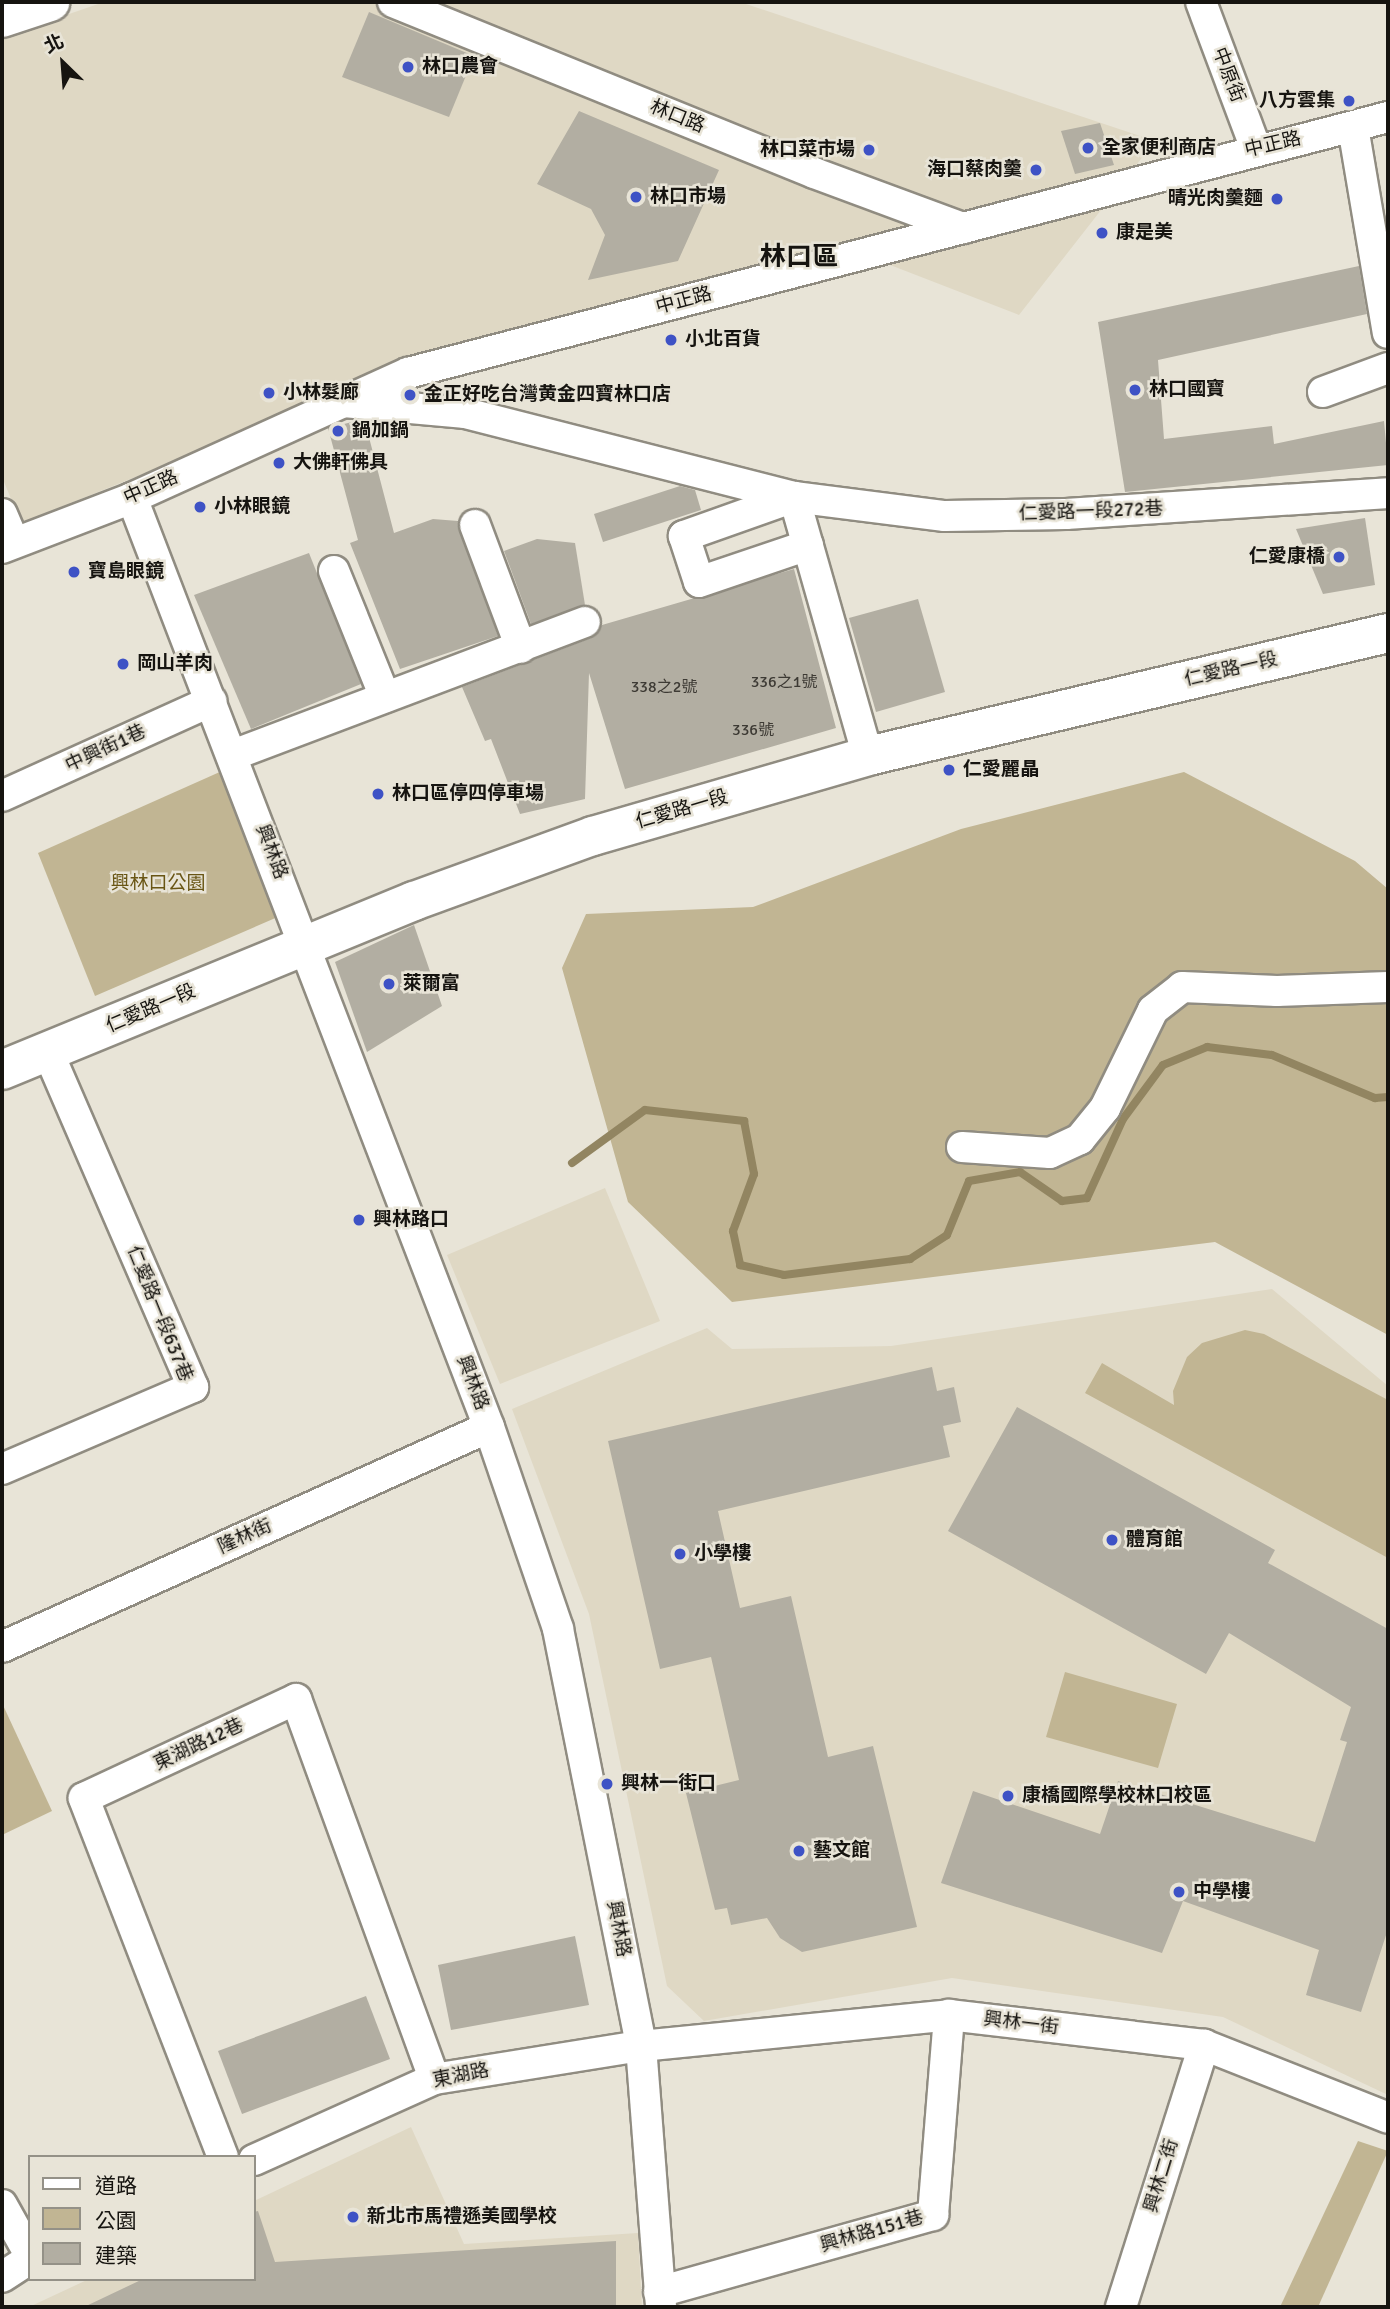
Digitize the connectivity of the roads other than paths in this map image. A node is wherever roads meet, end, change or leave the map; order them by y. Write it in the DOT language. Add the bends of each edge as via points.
graph roads {
  1 [pos="50,2"];
  2 [pos="393,2"];
  3 [pos="1201,2"];
  4 [pos="2,18"];
  5 [pos="1388,117"];
  6 [pos="1353,127"];
  7 [pos="1256,149"];
  8 [pos="963,228"];
  9 [pos="1388,332"];
  10 [pos="1388,368"];
  11 [pos="1323,392"];
  12 [pos="339,401"];
  13 [pos="1388,493"];
  14 [pos="794,497"];
  15 [pos="132,498"];
  16 [pos="2,514"];
  17 [pos="475,525"];
  18 [pos="8,545"];
  19 [pos="808,545"];
  20 [pos="334,571"];
  21 [pos="585,622"];
  22 [pos="1388,633"];
  23 [pos="521,648"];
  24 [pos="384,697"];
  25 [pos="211,701"];
  26 [pos="233,755"];
  27 [pos="868,756"];
  28 [pos="2,796"];
  29 [pos="307,945"];
  30 [pos="1388,987"];
  31 [pos="48,1052"];
  32 [pos="2,1070"];
  33 [pos="962,1147"];
  34 [pos="489,1427"];
  35 [pos="2,1469"];
  36 [pos="2,1647"];
  37 [pos="949,2015"];
  38 [pos="1204,2045"];
  39 [pos="641,2046"];
  40 [pos="434,2079"];
  41 [pos="1388,2118"];
  42 [pos="222,2155"];
  43 [pos="256,2159"];
  44 [pos="2,2205"];
  45 [pos="28,2253"];
  46 [pos="28,2258"];
  47 [pos="2,2277"];
  48 [pos="660,2300"];
  49 [pos="1121,2307"];
  1 -- 4 [label="main road"];
  2 -- 8 [label="street, 林口路" via="814,173"];
  3 -- 7 [label="street, 中原街"];
  5 -- 6 [label="street, 中正路"];
  6 -- 7 [label="street, 中正路"];
  6 -- 9 [label="street"];
  7 -- 8 [label="street, 中正路"];
  8 -- 12 [label="street, 中正路" via="408,373"];
  10 -- 11 [label="street"];
  12 -- 14 [label="street, 仁愛路一段272巷" via="465,413"];
  12 -- 15 [label="street, 中正路"];
  13 -- 14 [label="street, 仁愛路一段272巷" via="1066,514 946,516"];
  14 -- 19 [label="street"];
  14 -- 19 [label="street" via="684,536 699,582"];
  15 -- 18 [label="street, 中正路"];
  15 -- 25 [label="street, 興林路"];
  16 -- 18 [label="street"];
  17 -- 23 [label="street"];
  19 -- 27 [label="street"];
  20 -- 24 [label="street"];
  21 -- 23 [label="street"];
  22 -- 27 [label="main road, 仁愛路一段"];
  23 -- 24 [label="street"];
  24 -- 26 [label="street"];
  25 -- 26 [label="street, 興林路"];
  25 -- 28 [label="street, 中興街1巷"];
  26 -- 29 [label="street, 興林路"];
  27 -- 29 [label="main road, 仁愛路一段" via="593,836"];
  29 -- 31 [label="main road, 仁愛路一段"];
  29 -- 34 [label="street, 興林路"];
  30 -- 33 [label="street" via="1277,991 1182,987 1153,1010 1105,1108 1080,1139 1050,1153"];
  31 -- 32 [label="main road, 仁愛路一段"];
  31 -- 35 [label="street, 仁愛路一段637巷" via="193,1387"];
  34 -- 36 [label="street, 隆林街"];
  34 -- 39 [label="street, 興林路" via="558,1629"];
  37 -- 38 [label="street, 興林一街"];
  37 -- 39 [label="street, 興林一街"];
  37 -- 48 [label="street, 興林路151巷" via="933,2215"];
  38 -- 41 [label="street, 興林一街"];
  38 -- 49 [label="street, 興林二街"];
  39 -- 40 [label="street, 東湖路"];
  39 -- 48 [label="street, 興林路"];
  40 -- 42 [label="street, 東湖路12巷" via="296,1699 84,1798"];
  40 -- 43 [label="street, 東湖路"];
  44 -- 45 [label="street"];
  46 -- 47 [label="street"];
}
